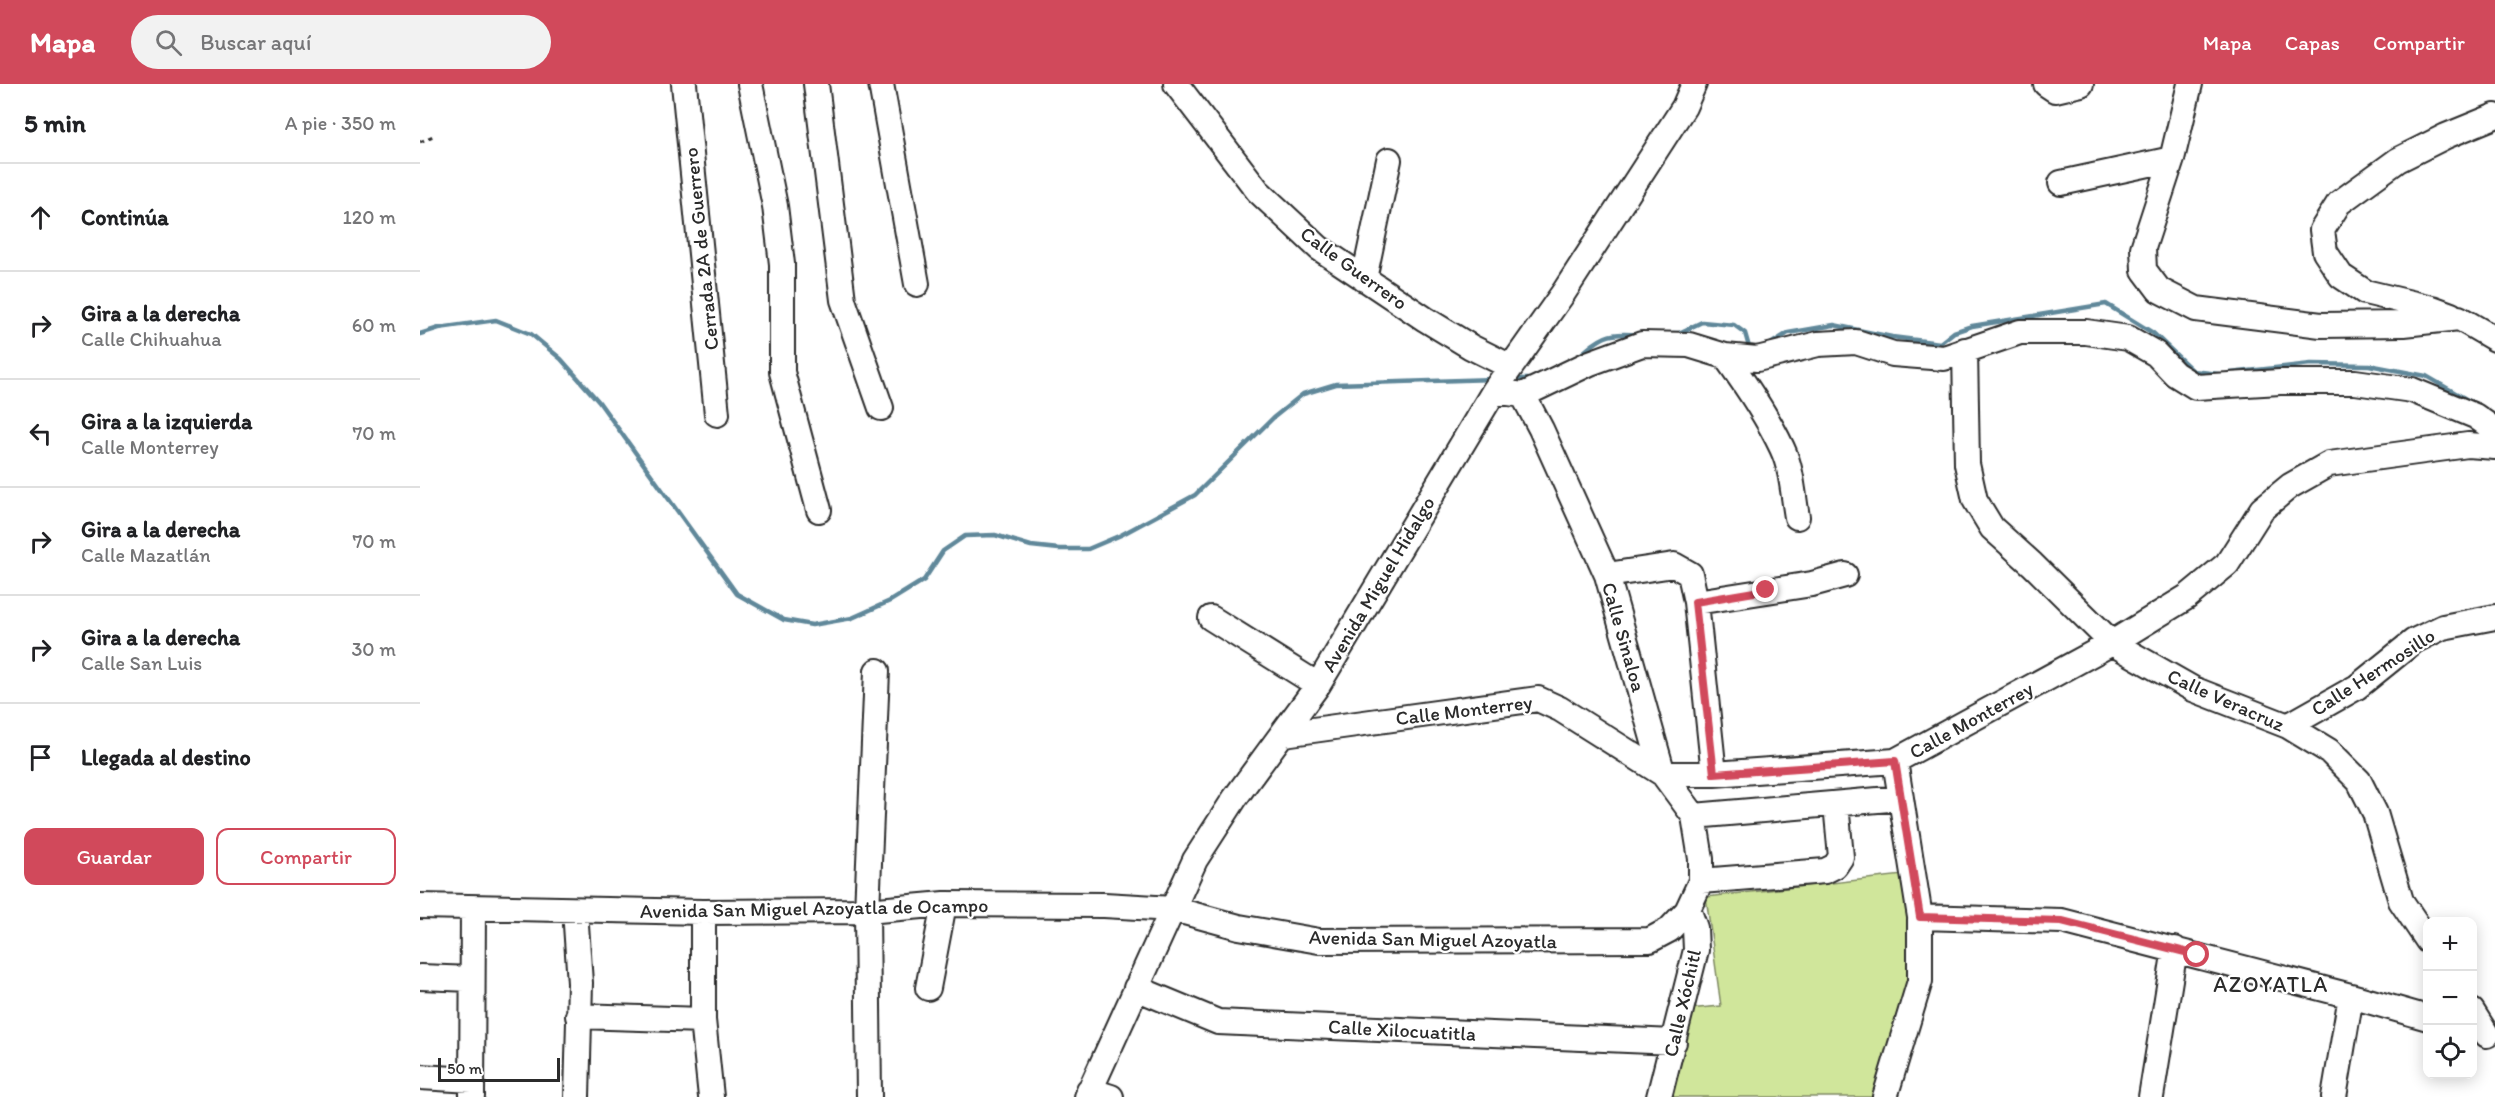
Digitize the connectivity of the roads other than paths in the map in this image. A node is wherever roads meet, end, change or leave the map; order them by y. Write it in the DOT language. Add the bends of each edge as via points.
graph roads {
  1 [pos="684,84"];
  2 [pos="750,84"];
  3 [pos="816,84"];
  4 [pos="881,84"];
  5 [pos="1176,84"];
  6 [pos="1694,84"];
  7 [pos="2046,84"];
  8 [pos="2081,84"];
  9 [pos="2190,84"];
  10 [pos="2495,116"];
  11 [pos="2172,159"];
  12 [pos="1389,160"];
  13 [pos="2061,183"];
  14 [pos="1364,279"];
  15 [pos="917,284"];
  16 [pos="2459,318"];
  17 [pos="2495,339"];
  18 [pos="1965,350"];
  19 [pos="1725,356"];
  20 [pos="1511,367"];
  21 [pos="1494,391"];
  22 [pos="1523,395"];
  23 [pos="881,408"];
  24 [pos="717,414"];
  25 [pos="2495,430"];
  26 [pos="2495,447"];
  27 [pos="819,510"];
  28 [pos="1797,517"];
  29 [pos="1845,574"];
  30 [pos="1607,575"];
  31 [pos="1695,602"];
  32 [pos="2495,617"];
  33 [pos="1211,618"];
  34 [pos="2112,643"];
  35 [pos="877,671"];
  36 [pos="1318,685"];
  37 [pos="2288,726"];
  38 [pos="1284,734"];
  39 [pos="1895,761"];
  40 [pos="1663,774"];
  41 [pos="1714,774"];
  42 [pos="1901,798"];
  43 [pos="1836,804"];
  44 [pos="1694,816"];
  45 [pos="1701,881"];
  46 [pos="944,904"];
  47 [pos="420,906"];
  48 [pos="473,908"];
  49 [pos="1173,909"];
  50 [pos="575,910"];
  51 [pos="1688,910"];
  52 [pos="867,911"];
  53 [pos="703,912"];
  54 [pos="1920,917"];
  55 [pos="2423,935"];
  56 [pos="2175,949"];
  57 [pos="420,977"];
  58 [pos="472,979"];
  59 [pos="928,988"];
  60 [pos="1137,988"];
  61 [pos="2351,996"];
  62 [pos="578,1016"];
  63 [pos="2423,1017"];
  64 [pos="703,1020"];
  65 [pos="2477,1020"];
  66 [pos="2485,1034"];
  67 [pos="1674,1042"];
  68 [pos="420,1077"];
  69 [pos="472,1089"];
  70 [pos="1096,1095"];
  71 [pos="2334,1096"];
  72 [pos="577,1097"];
  73 [pos="711,1097"];
  74 [pos="869,1097"];
  75 [pos="1659,1097"];
  76 [pos="1885,1097"];
  77 [pos="2151,1097"];
  1 -- 24 [label="street, Cerrada 2A de Guerrero"];
  2 -- 27 [label="street" via="775,206 782,264 782,372"];
  3 -- 23 [label="street" via="843,300"];
  4 -- 15 [label="street"];
  5 -- 14 [label="street, Calle Guerrero" via="1258,191 1319,248"];
  6 -- 20 [label="street, Avenida Miguel Hidalgo" via="1684,107 1615,214"];
  7 -- 8 [label="street" via="2055,90"];
  9 -- 11 [label="street"];
  10 -- 16 [label="street" via="2398,160 2339,202 2322,230 2325,252 2341,276 2365,292"];
  11 -- 13 [label="street"];
  11 -- 16 [label="street" via="2143,248 2144,270 2159,290 2196,309 2321,325 2404,324"];
  12 -- 14 [label="street"];
  14 -- 20 [label="street, Calle Guerrero" via="1471,347"];
  16 -- 17 [label="street"];
  18 -- 19 [label="street" via="1944,358 1924,357 1893,354 1856,342 1818,344 1757,359"];
  18 -- 25 [label="street" via="2020,332 2086,332 2128,338 2156,354 2175,374 2196,387 2280,382 2390,386 2433,398 2475,416"];
  18 -- 34 [label="street, Calle Veracruz" via="1967,464 1975,500 1992,528"];
  19 -- 22 [label="street" via="1689,345 1642,344 1590,363"];
  19 -- 28 [label="street" via="1783,449"];
  20 -- 21 [label="street, Avenida Miguel Hidalgo"];
  21 -- 22 [label="street"];
  21 -- 36 [label="street, Avenida Miguel Hidalgo"];
  22 -- 30 [label="street, Calle Sinaloa"];
  26 -- 34 [label="street, Calle Monterrey" via="2468,445 2329,464 2290,486 2262,509 2227,564 2187,597"];
  29 -- 31 [label="street" via="1812,584"];
  30 -- 31 [label="street" via="1674,565 1690,573"];
  30 -- 40 [label="street, Calle Sinaloa"];
  31 -- 41 [label="street"];
  32 -- 37 [label="street, Calle Hermosillo" via="2443,627 2414,641 2356,687"];
  33 -- 36 [label="street"];
  34 -- 37 [label="street, Calle Veracruz" via="2193,689"];
  34 -- 39 [label="street, Calle Monterrey"];
  35 -- 52 [label="street"];
  36 -- 38 [label="street, Avenida Miguel Hidalgo"];
  37 -- 55 [label="street, Calle Veracruz" via="2329,752 2359,781 2375,813 2401,901"];
  38 -- 40 [label="street, Calle Monterrey" via="1538,699"];
  38 -- 49 [label="street, Avenida Miguel Hidalgo" via="1235,798 1195,860"];
  39 -- 41 [label="street, Calle Monterrey"];
  39 -- 42 [label="street"];
  40 -- 41 [label="street, Calle Monterrey"];
  40 -- 44 [label="street, Calle Sinaloa"];
  42 -- 43 [label="street"];
  42 -- 54 [label="street"];
  43 -- 44 [label="street"];
  43 -- 45 [label="street" via="1841,857 1835,866 1825,871"];
  44 -- 45 [label="street, Calle Sinaloa"];
  45 -- 51 [label="street, Calle Sinaloa"];
  46 -- 49 [label="street, Avenida San Miguel Azoyatla de Ocampo"];
  46 -- 52 [label="street, Avenida San Miguel Azoyatla de Ocampo"];
  46 -- 59 [label="street"];
  47 -- 48 [label="street, Avenida San Miguel Azoyatla de Ocampo"];
  48 -- 50 [label="street, Avenida San Miguel Azoyatla de Ocampo"];
  48 -- 58 [label="street"];
  49 -- 51 [label="street, Avenida San Miguel Azoyatla" via="1239,927 1319,941 1650,940 1669,930"];
  49 -- 60 [label="street, Avenida Miguel Hidalgo"];
  50 -- 53 [label="street, Avenida San Miguel Azoyatla de Ocampo"];
  50 -- 62 [label="street"];
  51 -- 67 [label="street, Calle Xóchitl" via="1695,928 1696,950"];
  52 -- 53 [label="street, Avenida San Miguel Azoyatla de Ocampo"];
  52 -- 74 [label="street"];
  53 -- 64 [label="street"];
  54 -- 56 [label="street" via="2062,921"];
  54 -- 76 [label="street" via="1920,981"];
  56 -- 61 [label="street"];
  56 -- 77 [label="street"];
  57 -- 58 [label="street"];
  58 -- 69 [label="street"];
  60 -- 67 [label="street, Calle Xilocuatitla" via="1218,1022"];
  60 -- 70 [label="street, Avenida Miguel Hidalgo"];
  61 -- 63 [label="street"];
  61 -- 71 [label="street"];
  62 -- 64 [label="street"];
  62 -- 72 [label="street"];
  64 -- 73 [label="street"];
  65 -- 66 [label="street"];
  67 -- 75 [label="street, Calle Xóchitl"];
  68 -- 69 [label="street"];
}
